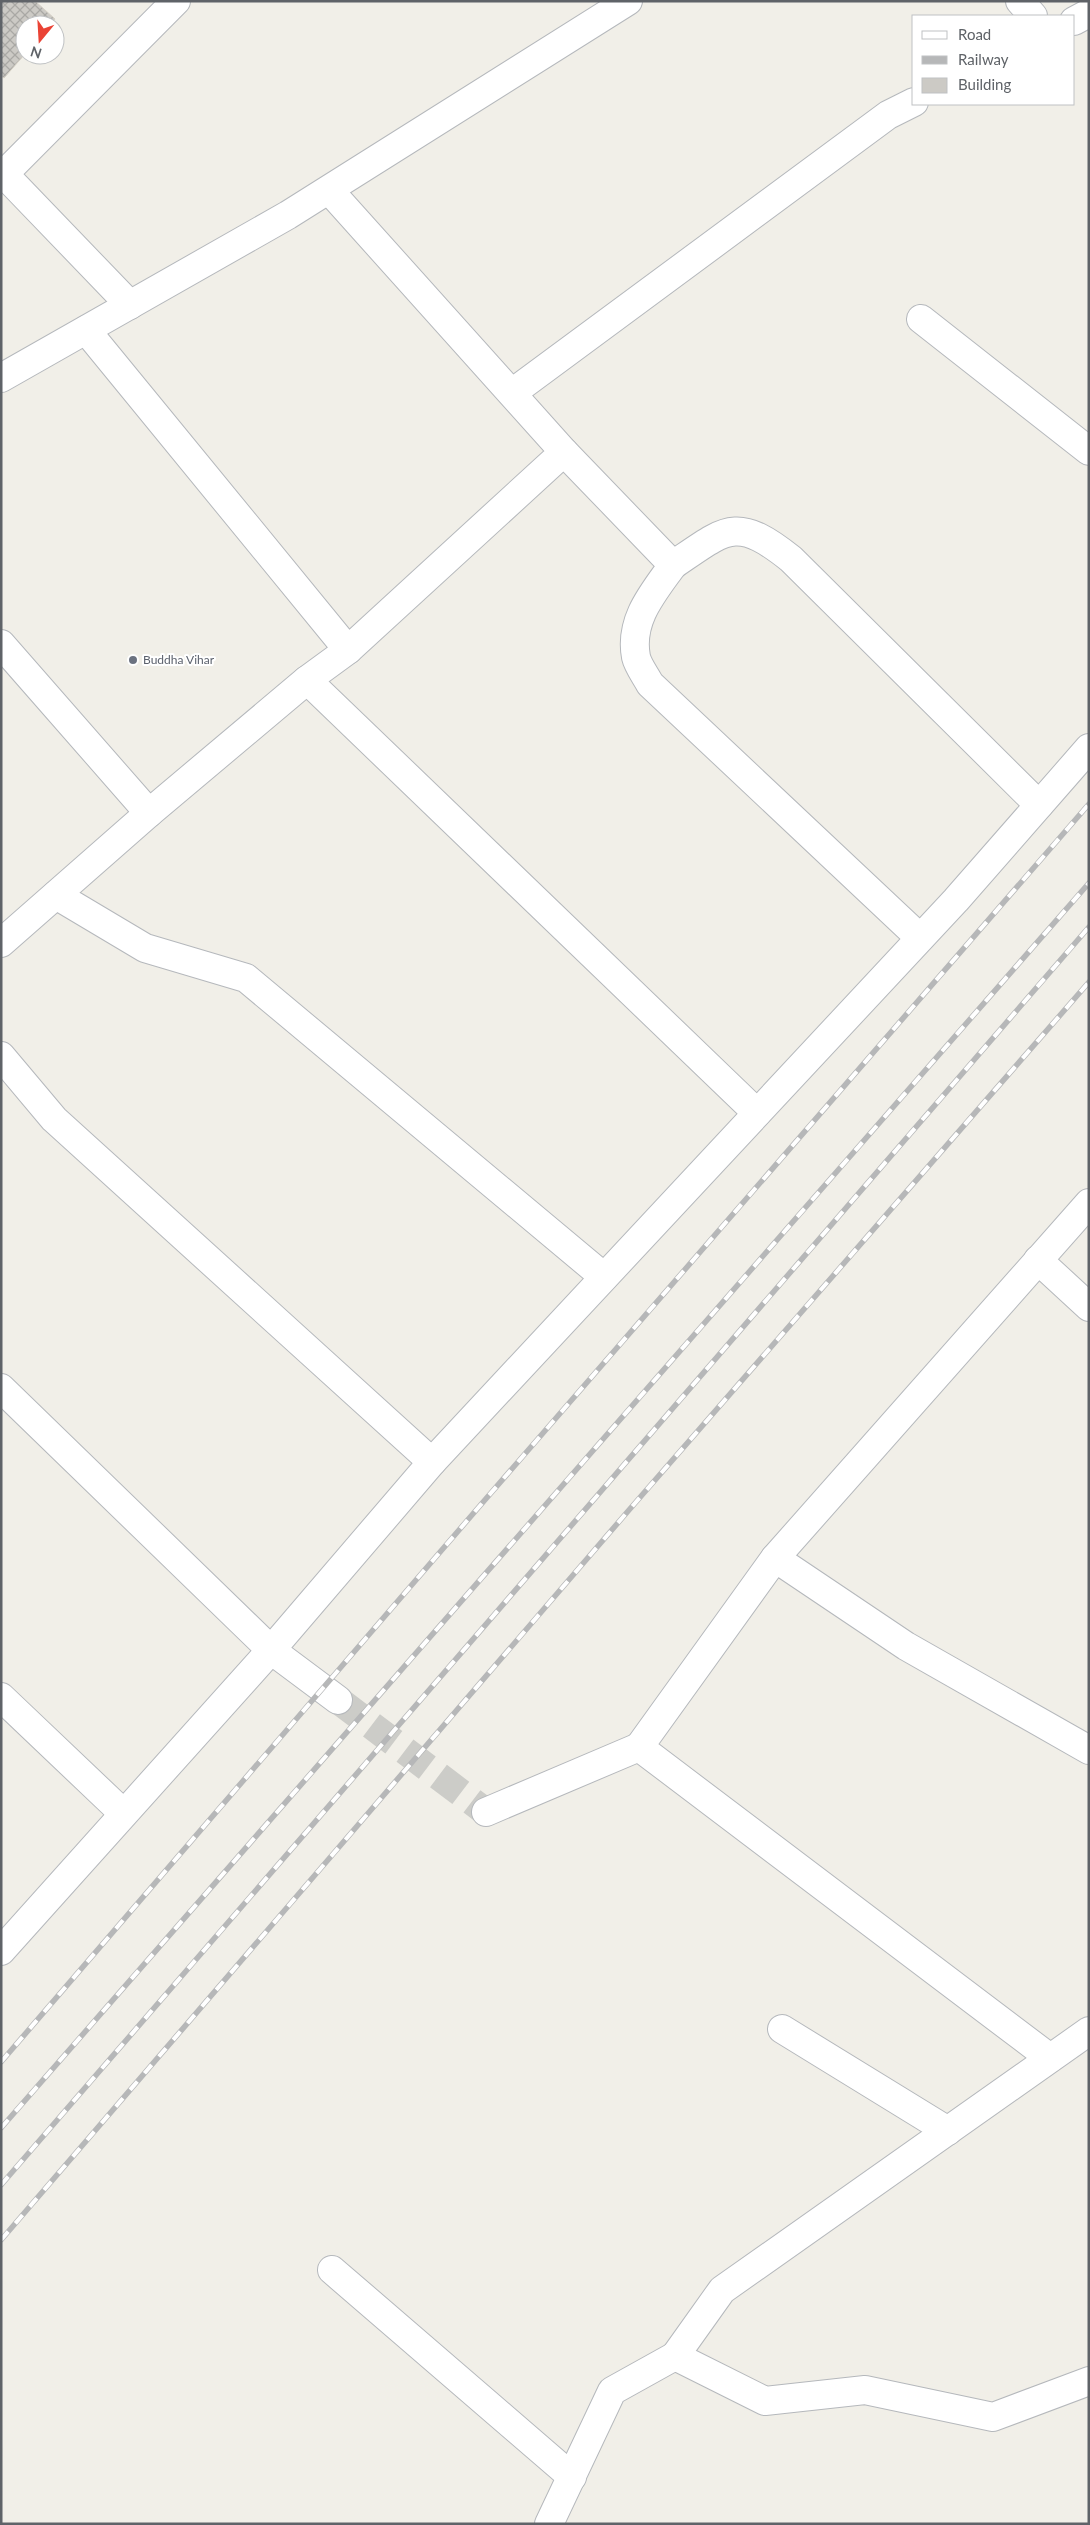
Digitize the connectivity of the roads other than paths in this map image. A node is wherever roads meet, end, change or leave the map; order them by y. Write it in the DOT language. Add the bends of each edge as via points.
graph roads {
  1 [pos="176,1"];
  2 [pos="628,1"];
  3 [pos="1020,1"];
  4 [pos="1089,14"];
  5 [pos="1031,15"];
  6 [pos="1075,21"];
  7 [pos="912,103"];
  8 [pos="3,173"];
  9 [pos="329,190"];
  10 [pos="130,305"];
  11 [pos="920,319"];
  12 [pos="86,330"];
  13 [pos="1,378"];
  14 [pos="512,394"];
  15 [pos="1089,451"];
  16 [pos="564,452"];
  17 [pos="673,565"];
  18 [pos="1,644"];
  19 [pos="348,650"];
  20 [pos="307,680"];
  21 [pos="1089,748"];
  22 [pos="1039,805"];
  23 [pos="149,813"];
  24 [pos="56,895"];
  25 [pos="920,938"];
  26 [pos="1,942"];
  27 [pos="1,1056"];
  28 [pos="757,1113"];
  29 [pos="1089,1203"];
  30 [pos="1038,1260"];
  31 [pos="604,1277"];
  32 [pos="1089,1307"];
  33 [pos="1,1388"];
  34 [pos="432,1462"];
  35 [pos="776,1558"];
  36 [pos="270,1650"];
  37 [pos="1,1697"];
  38 [pos="338,1700"];
  39 [pos="639,1747"];
  40 [pos="1089,1750"];
  41 [pos="486,1812"];
  42 [pos="123,1813"];
  43 [pos="1,1951"];
  44 [pos="782,2029"];
  45 [pos="1089,2031"];
  46 [pos="1050,2058"];
  47 [pos="948,2131"];
  48 [pos="332,2270"];
  49 [pos="675,2356"];
  50 [pos="1089,2381"];
  51 [pos="572,2477"];
  52 [pos="549,2524"];
  1 -- 8 [label="street"];
  2 -- 9 [label="street"];
  3 -- 5 [label="street"];
  4 -- 6 [label="street"];
  7 -- 14 [label="street" via="888,115"];
  8 -- 10 [label="street"];
  9 -- 10 [label="street"];
  9 -- 14 [label="street"];
  10 -- 12 [label="street"];
  11 -- 15 [label="street"];
  12 -- 13 [label="street"];
  12 -- 19 [label="street"];
  14 -- 16 [label="street"];
  16 -- 17 [label="street"];
  16 -- 19 [label="street"];
  17 -- 22 [label="street" via="719,534 745,531 769,542 791,559"];
  17 -- 25 [label="street" via="642,608 636,632 636,658 650,684"];
  18 -- 23 [label="street"];
  19 -- 20 [label="street"];
  20 -- 23 [label="street"];
  20 -- 28 [label="street"];
  21 -- 22 [label="street"];
  22 -- 25 [label="street"];
  23 -- 24 [label="street"];
  24 -- 26 [label="street"];
  24 -- 31 [label="street" via="145,948 246,978"];
  25 -- 28 [label="street"];
  27 -- 34 [label="street" via="54,1119"];
  28 -- 31 [label="street"];
  29 -- 30 [label="street"];
  30 -- 32 [label="street"];
  30 -- 35 [label="street"];
  31 -- 34 [label="street"];
  33 -- 36 [label="street"];
  34 -- 36 [label="street"];
  35 -- 39 [label="street"];
  35 -- 40 [label="street" via="906,1646"];
  36 -- 38 [label="street"];
  36 -- 42 [label="street"];
  37 -- 42 [label="street"];
  39 -- 41 [label="street"];
  39 -- 46 [label="street"];
  42 -- 43 [label="street"];
  44 -- 47 [label="street"];
  45 -- 46 [label="street"];
  46 -- 47 [label="street"];
  47 -- 49 [label="street" via="722,2290"];
  48 -- 51 [label="street"];
  49 -- 50 [label="street" via="765,2401 864,2390 993,2417"];
  49 -- 51 [label="street" via="612,2391"];
  51 -- 52 [label="street"];
}
